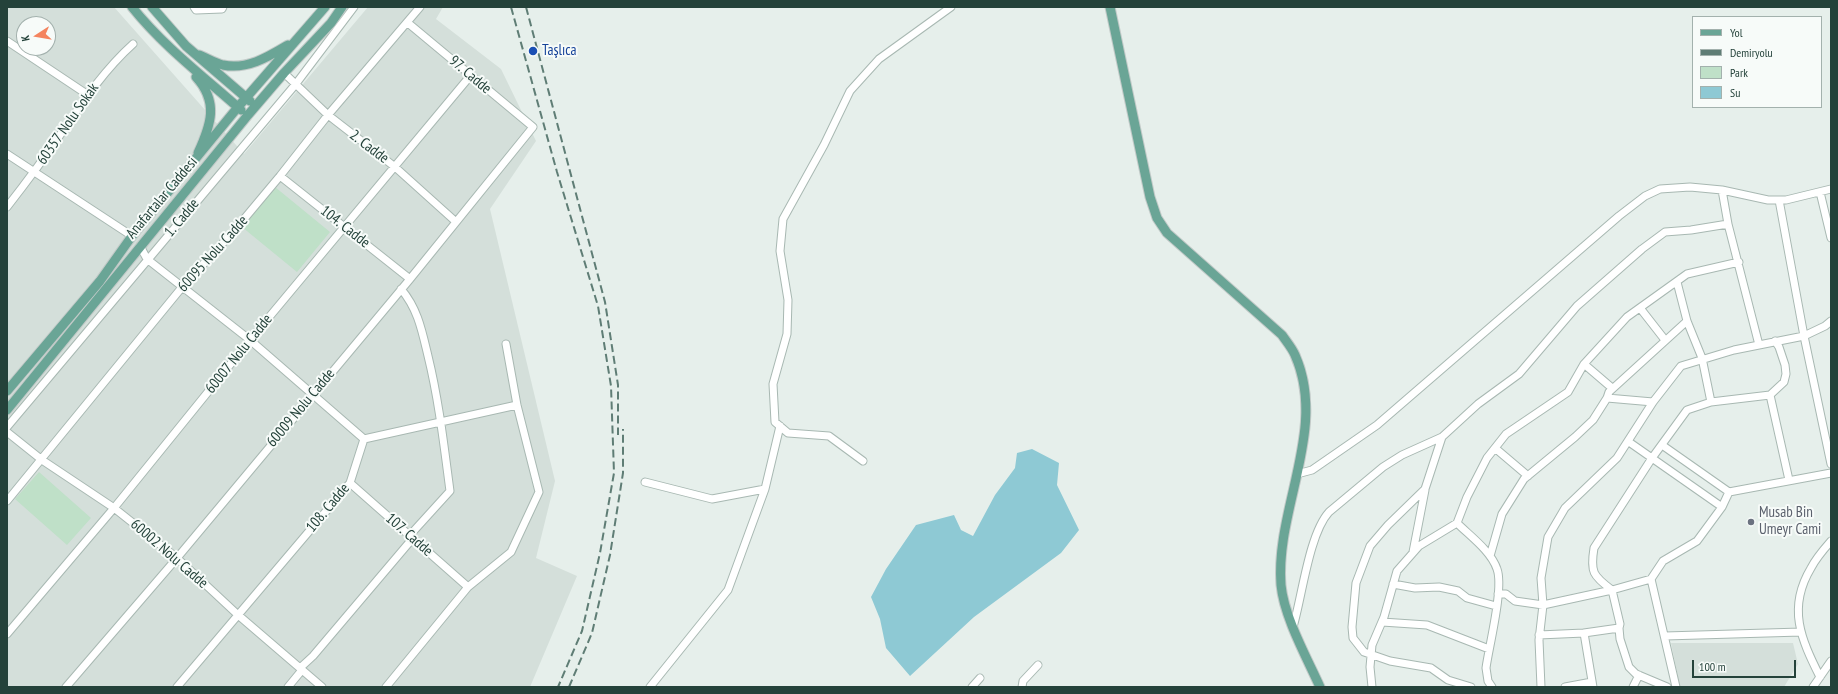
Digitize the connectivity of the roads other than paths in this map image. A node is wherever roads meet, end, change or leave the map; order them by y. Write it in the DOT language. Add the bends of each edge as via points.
graph roads {
  1 [pos="132,7"];
  2 [pos="152,7"];
  3 [pos="194,7"];
  4 [pos="223,7"];
  5 [pos="342,7"];
  6 [pos="354,7"];
  7 [pos="420,7"];
  8 [pos="951,7"];
  9 [pos="1110,7"];
  10 [pos="323,9"];
  11 [pos="408,22"];
  12 [pos="7,41"];
  13 [pos="294,42"];
  14 [pos="133,44"];
  15 [pos="192,52"];
  16 [pos="183,60"];
  17 [pos="284,73"];
  18 [pos="471,75"];
  19 [pos="295,85"];
  20 [pos="88,95"];
  21 [pos="246,98"];
  22 [pos="256,106"];
  23 [pos="238,107"];
  24 [pos="328,115"];
  25 [pos="248,116"];
  26 [pos="533,127"];
  27 [pos="7,154"];
  28 [pos="191,167"];
  29 [pos="395,167"];
  30 [pos="34,173"];
  31 [pos="280,176"];
  32 [pos="1831,189"];
  33 [pos="1722,190"];
  34 [pos="1820,192"];
  35 [pos="1779,200"];
  36 [pos="7,208"];
  37 [pos="456,221"];
  38 [pos="1728,224"];
  39 [pos="346,227"];
  40 [pos="1830,228"];
  41 [pos="132,236"];
  42 [pos="1831,238"];
  43 [pos="140,246"];
  44 [pos="147,259"];
  45 [pos="1739,262"];
  46 [pos="410,279"];
  47 [pos="1677,282"];
  48 [pos="183,286"];
  49 [pos="401,289"];
  50 [pos="1640,308"];
  51 [pos="1687,321"];
  52 [pos="1831,321"];
  53 [pos="1804,336"];
  54 [pos="250,340"];
  55 [pos="1665,340"];
  56 [pos="1775,341"];
  57 [pos="506,344"];
  58 [pos="1759,345"];
  59 [pos="1702,358"];
  60 [pos="1584,364"];
  61 [pos="1612,388"];
  62 [pos="7,391"];
  63 [pos="313,394"];
  64 [pos="1770,395"];
  65 [pos="1607,398"];
  66 [pos="1653,402"];
  67 [pos="1711,402"];
  68 [pos="517,404"];
  69 [pos="7,410"];
  70 [pos="441,422"];
  71 [pos="780,426"];
  72 [pos="7,427"];
  73 [pos="7,432"];
  74 [pos="1442,437"];
  75 [pos="364,439"];
  76 [pos="1629,442"];
  77 [pos="1662,445"];
  78 [pos="1495,448"];
  79 [pos="1652,458"];
  80 [pos="42,460"];
  81 [pos="863,461"];
  82 [pos="1831,464"];
  83 [pos="1831,473"];
  84 [pos="1297,474"];
  85 [pos="1528,476"];
  86 [pos="1788,480"];
  87 [pos="645,482"];
  88 [pos="350,483"];
  89 [pos="765,489"];
  90 [pos="1425,489"];
  91 [pos="1729,492"];
  92 [pos="7,501"];
  93 [pos="1722,507"];
  94 [pos="114,508"];
  95 [pos="1457,523"];
  96 [pos="411,536"];
  97 [pos="1831,540"];
  98 [pos="1412,554"];
  99 [pos="1490,556"];
  100 [pos="177,558"];
  101 [pos="1651,578"];
  102 [pos="1394,584"];
  103 [pos="468,587"];
  104 [pos="1612,590"];
  105 [pos="1498,594"];
  106 [pos="1543,605"];
  107 [pos="1496,606"];
  108 [pos="237,614"];
  109 [pos="1382,622"];
  110 [pos="1293,627"];
  111 [pos="1619,628"];
  112 [pos="1801,632"];
  113 [pos="1584,633"];
  114 [pos="7,634"];
  115 [pos="1539,635"];
  116 [pos="1664,636"];
  117 [pos="1489,649"];
  118 [pos="1371,655"];
  119 [pos="1831,661"];
  120 [pos="1038,665"];
  121 [pos="301,669"];
  122 [pos="1639,675"];
  123 [pos="1820,677"];
  124 [pos="980,678"];
  125 [pos="1593,685"];
  126 [pos="66,687"];
  127 [pos="176,687"];
  128 [pos="288,687"];
  129 [pos="322,687"];
  130 [pos="386,687"];
  131 [pos="650,687"];
  132 [pos="972,687"];
  133 [pos="1022,687"];
  134 [pos="1320,687"];
  135 [pos="1372,687"];
  136 [pos="1471,687"];
  137 [pos="1492,687"];
  138 [pos="1541,687"];
  139 [pos="1565,687"];
  140 [pos="1633,687"];
  141 [pos="1667,687"];
  142 [pos="1674,687"];
  143 [pos="1813,687"];
  1 -- 16 [label="main road" via="149,28"];
  2 -- 15 [label="main road"];
  3 -- 4 [label="street" via="196,10"];
  5 -- 17 [label="main road, Anafartalar Caddesi" via="331,23"];
  6 -- 19 [label="street, 1. Cadde"];
  7 -- 11 [label="street, 60095 Nolu Cadde"];
  8 -- 71 [label="street" via="879,59 850,92 783,219 780,251 788,300 787,334 773,384 775,422"];
  9 -- 84 [label="main road" via="1150,197 1157,218 1167,233 1282,335 1295,354 1306,388 1307,419"];
  10 -- 13 [label="main road, Anafartalar Caddesi"];
  11 -- 18 [label="street, 97. Cadde"];
  11 -- 24 [label="street, 60095 Nolu Cadde"];
  12 -- 20 [label="street"];
  13 -- 15 [label="main road" via="254,63 242,66 222,65"];
  13 -- 21 [label="main road, Anafartalar Caddesi"];
  14 -- 20 [label="street, 60357 Nolu Sokak" via="117,59"];
  15 -- 21 [label="main road"];
  16 -- 23 [label="main road"];
  16 -- 28 [label="main road" via="203,85 211,107 207,134"];
  17 -- 19 [label="street, 2. Cadde"];
  17 -- 22 [label="main road, Anafartalar Caddesi"];
  18 -- 26 [label="street, 97. Cadde"];
  18 -- 29 [label="street, 60007 Nolu Cadde"];
  19 -- 24 [label="street, 2. Cadde"];
  19 -- 44 [label="street, 1. Cadde"];
  20 -- 30 [label="street, 60357 Nolu Sokak"];
  21 -- 22 [label="main road"];
  21 -- 23 [label="main road, Anafartalar Caddesi"];
  22 -- 25 [label="main road, Anafartalar Caddesi"];
  23 -- 25 [label="main road"];
  23 -- 28 [label="main road, Anafartalar Caddesi"];
  24 -- 29 [label="street, 2. Cadde"];
  24 -- 31 [label="street, 60095 Nolu Cadde"];
  25 -- 43 [label="main road, Anafartalar Caddesi"];
  26 -- 37 [label="street, 60009 Nolu Cadde"];
  27 -- 30 [label="street"];
  28 -- 41 [label="main road, Anafartalar Caddesi"];
  29 -- 37 [label="street, 2. Cadde"];
  29 -- 39 [label="street, 60007 Nolu Cadde"];
  30 -- 36 [label="street, 60357 Nolu Sokak"];
  30 -- 41 [label="street"];
  31 -- 39 [label="street, 104. Cadde"];
  31 -- 48 [label="street, 60095 Nolu Cadde"];
  32 -- 34 [label="street"];
  33 -- 35 [label="street"];
  33 -- 38 [label="street"];
  33 -- 84 [label="street" via="1690,187 1660,189 1645,196 1378,425 1312,470"];
  34 -- 35 [label="street"];
  34 -- 40 [label="street"];
  35 -- 53 [label="street"];
  37 -- 46 [label="street, 60009 Nolu Cadde"];
  38 -- 45 [label="street"];
  38 -- 74 [label="street" via="1665,232 1577,306 1519,374 1478,404"];
  39 -- 46 [label="street, 104. Cadde"];
  39 -- 54 [label="street, 60007 Nolu Cadde"];
  40 -- 42 [label="street"];
  41 -- 62 [label="main road, Anafartalar Caddesi" via="100,281"];
  43 -- 44 [label="street"];
  43 -- 69 [label="main road, Anafartalar Caddesi"];
  44 -- 48 [label="street"];
  44 -- 72 [label="street, 1. Cadde"];
  45 -- 47 [label="street" via="1687,274"];
  45 -- 58 [label="street"];
  46 -- 49 [label="street, 60009 Nolu Cadde"];
  47 -- 50 [label="street"];
  47 -- 51 [label="street"];
  48 -- 54 [label="street"];
  48 -- 80 [label="street, 60095 Nolu Cadde"];
  49 -- 63 [label="street, 60009 Nolu Cadde"];
  49 -- 70 [label="street" via="412,303 420,323"];
  50 -- 55 [label="street"];
  50 -- 60 [label="street" via="1627,317"];
  51 -- 55 [label="street"];
  51 -- 59 [label="street"];
  52 -- 53 [label="street"];
  53 -- 56 [label="street"];
  53 -- 82 [label="street"];
  54 -- 63 [label="street"];
  54 -- 94 [label="street, 60007 Nolu Cadde"];
  55 -- 61 [label="street"];
  56 -- 58 [label="street"];
  56 -- 64 [label="street" via="1780,347 1786,374 1784,382"];
  57 -- 68 [label="street"];
  58 -- 59 [label="street"];
  59 -- 66 [label="street" via="1681,366"];
  59 -- 67 [label="street"];
  60 -- 61 [label="street"];
  60 -- 78 [label="street" via="1568,392 1506,434"];
  61 -- 65 [label="street"];
  63 -- 75 [label="street"];
  63 -- 100 [label="street, 60009 Nolu Cadde"];
  64 -- 67 [label="street"];
  64 -- 86 [label="street"];
  65 -- 66 [label="street"];
  65 -- 85 [label="street" via="1593,420"];
  66 -- 76 [label="street"];
  67 -- 77 [label="street" via="1687,410"];
  68 -- 70 [label="street"];
  68 -- 103 [label="street" via="539,492 511,552"];
  70 -- 75 [label="street"];
  70 -- 96 [label="street" via="450,491"];
  71 -- 81 [label="street" via="788,433 828,436"];
  71 -- 89 [label="street"];
  73 -- 80 [label="street, 60002 Nolu Cadde"];
  74 -- 90 [label="street"];
  74 -- 110 [label="street" via="1402,455 1383,467 1355,488 1323,518"];
  75 -- 88 [label="street, 108. Cadde"];
  76 -- 79 [label="street"];
  76 -- 106 [label="street" via="1617,458 1565,508 1548,537 1541,578"];
  77 -- 79 [label="street"];
  77 -- 91 [label="street"];
  78 -- 85 [label="street"];
  78 -- 95 [label="street" via="1467,497"];
  79 -- 93 [label="street"];
  79 -- 104 [label="street" via="1594,548 1592,564 1598,579"];
  80 -- 92 [label="street, 60095 Nolu Cadde"];
  80 -- 94 [label="street, 60002 Nolu Cadde"];
  83 -- 86 [label="street"];
  84 -- 110 [label="main road" via="1282,563 1281,586"];
  85 -- 99 [label="street" via="1502,514"];
  86 -- 91 [label="street"];
  87 -- 89 [label="street" via="712,499"];
  88 -- 96 [label="street, 107. Cadde"];
  88 -- 108 [label="street, 108. Cadde"];
  89 -- 131 [label="street" via="728,590"];
  90 -- 98 [label="street"];
  90 -- 118 [label="street" via="1370,546 1356,584 1353,638 1364,652"];
  91 -- 93 [label="street"];
  93 -- 101 [label="street" via="1697,540 1663,561"];
  94 -- 100 [label="street, 60002 Nolu Cadde"];
  94 -- 114 [label="street, 60007 Nolu Cadde"];
  95 -- 98 [label="street" via="1419,546"];
  95 -- 99 [label="street"];
  96 -- 103 [label="street, 107. Cadde"];
  96 -- 121 [label="street"];
  97 -- 112 [label="street" via="1811,568 1799,594 1798,619"];
  98 -- 102 [label="street" via="1397,571"];
  99 -- 105 [label="street" via="1497,569"];
  100 -- 108 [label="street, 60002 Nolu Cadde"];
  100 -- 126 [label="street, 60009 Nolu Cadde"];
  101 -- 104 [label="street"];
  101 -- 116 [label="street"];
  102 -- 107 [label="street" via="1458,591 1467,598"];
  102 -- 109 [label="street"];
  103 -- 130 [label="street"];
  104 -- 106 [label="street"];
  104 -- 111 [label="street"];
  105 -- 106 [label="street" via="1506,594 1515,601"];
  105 -- 107 [label="street"];
  106 -- 115 [label="street"];
  107 -- 117 [label="street"];
  108 -- 121 [label="street, 60002 Nolu Cadde"];
  108 -- 127 [label="street, 108. Cadde"];
  109 -- 117 [label="street" via="1428,625"];
  109 -- 118 [label="street" via="1372,645"];
  110 -- 134 [label="main road"];
  111 -- 113 [label="street"];
  111 -- 122 [label="street" via="1629,667"];
  112 -- 116 [label="street"];
  112 -- 123 [label="street" via="1804,645"];
  113 -- 115 [label="street"];
  113 -- 125 [label="street"];
  115 -- 138 [label="street"];
  116 -- 142 [label="street"];
  117 -- 137 [label="street" via="1486,668"];
  118 -- 135 [label="street"];
  118 -- 136 [label="street" via="1431,668 1448,680"];
  119 -- 123 [label="street"];
  120 -- 133 [label="street" via="1023,681"];
  121 -- 128 [label="street"];
  121 -- 129 [label="street, 60002 Nolu Cadde"];
  122 -- 140 [label="street"];
  122 -- 141 [label="street"];
  123 -- 143 [label="street"];
  124 -- 132 [label="street"];
  125 -- 139 [label="street"];
}
